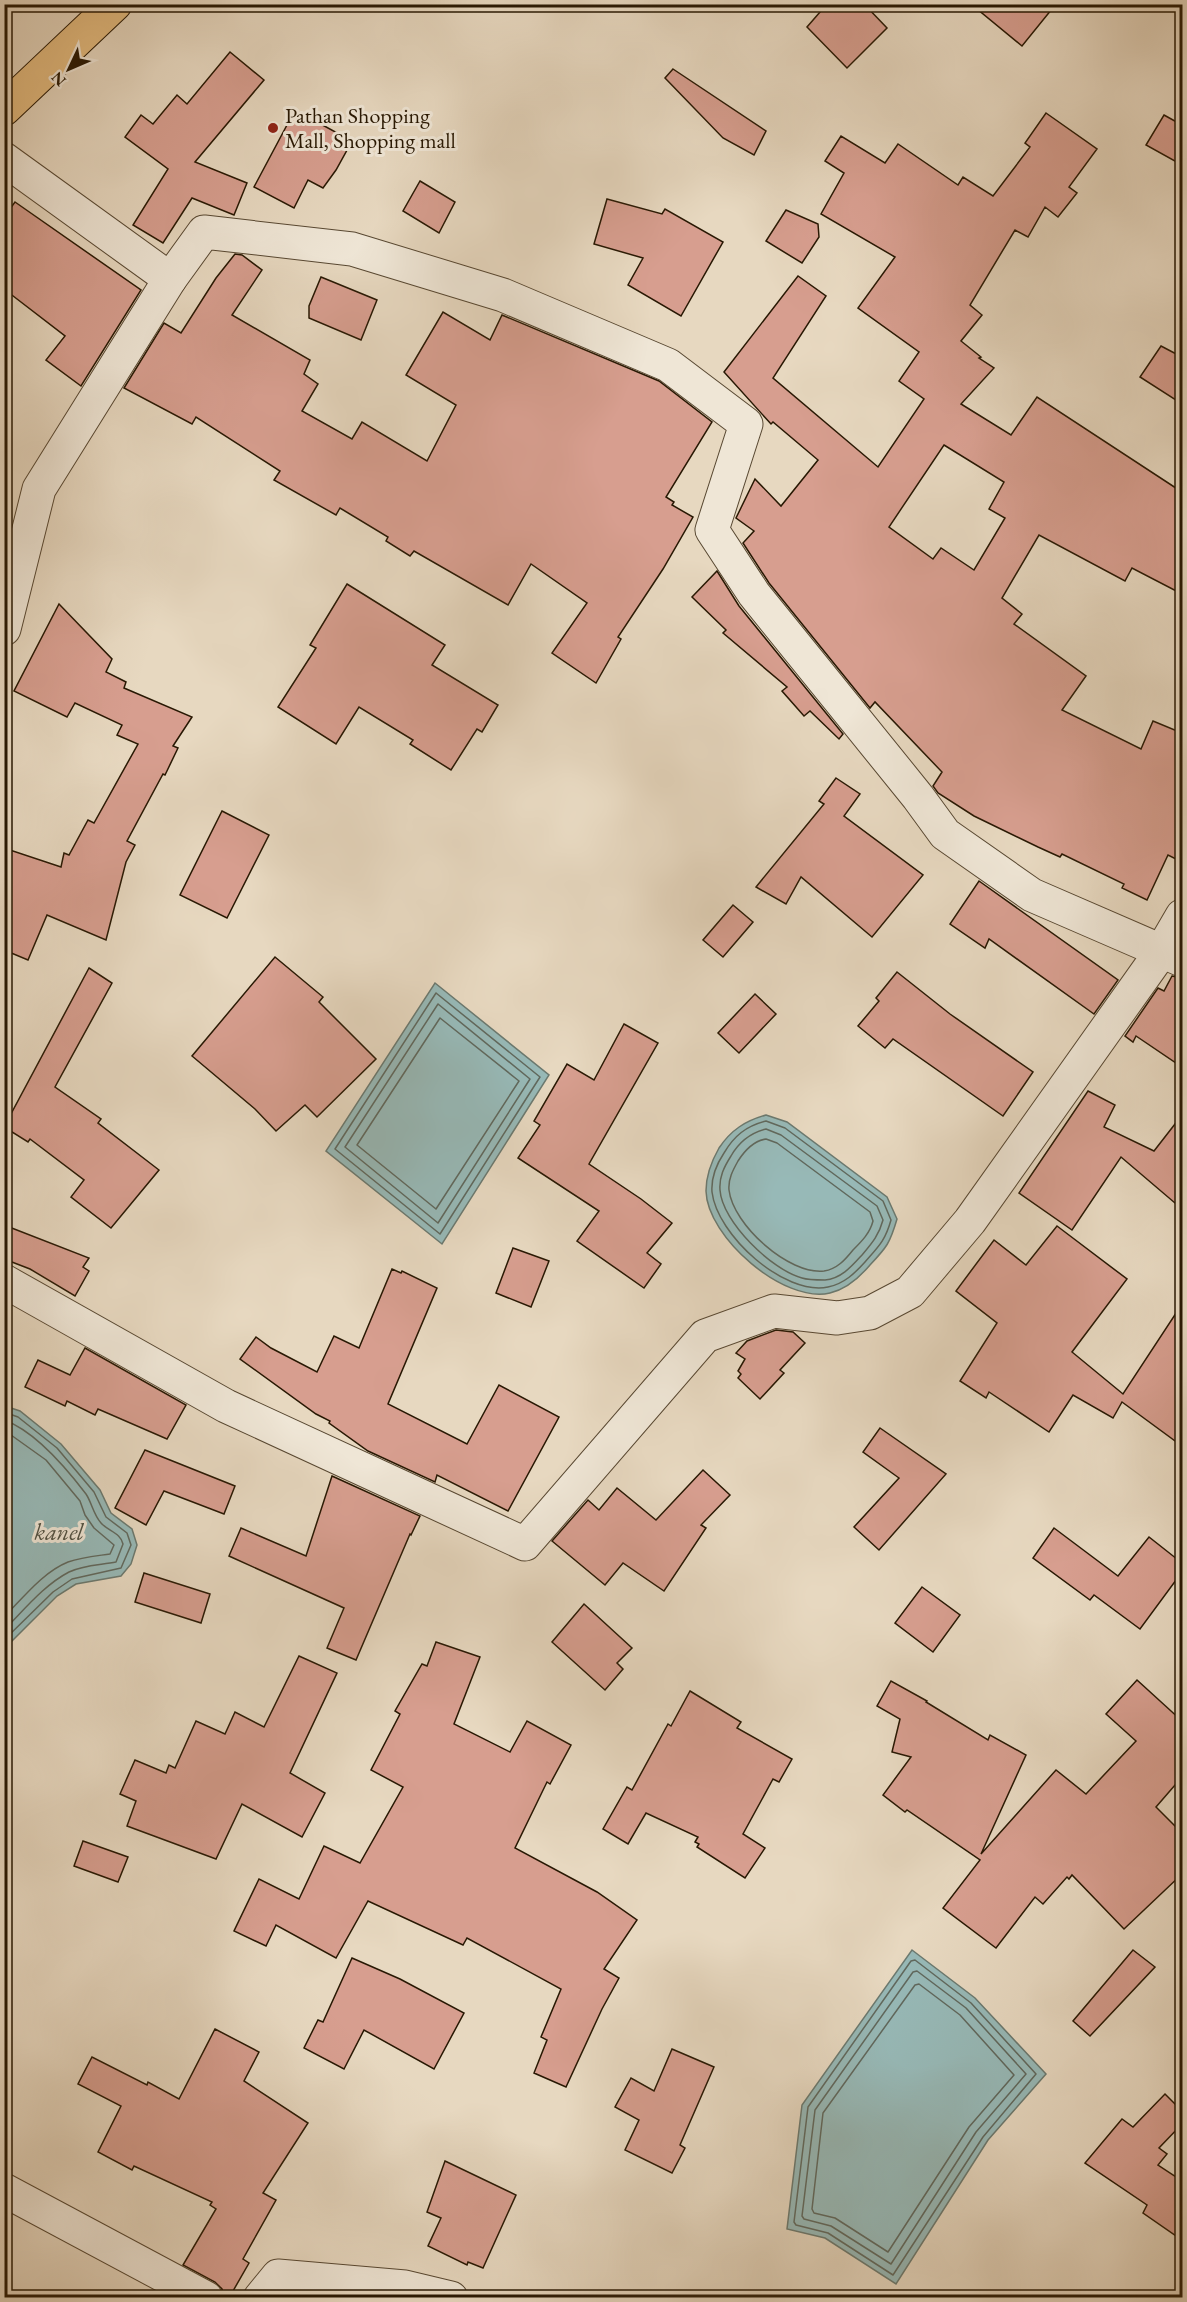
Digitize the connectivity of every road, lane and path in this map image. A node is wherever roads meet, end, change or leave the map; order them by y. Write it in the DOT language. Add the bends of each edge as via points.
graph roads {
  1 [pos="116,4"];
  2 [pos="4,109"];
  3 [pos="4,159"];
  4 [pos="170,279"];
  5 [pos="4,629"];
  6 [pos="1182,916"];
  7 [pos="1172,956"];
  8 [pos="4,1281"];
  9 [pos="4,2190"];
  10 [pos="206,2298"];
  11 [pos="260,2298"];
  12 [pos="450,2298"];
  1 -- 2 [label="main road"];
  3 -- 4 [label="street"];
  4 -- 5 [label="street" via="39,489"];
  4 -- 7 [label="street" via="204,232 352,249 503,295 668,365 746,424 712,530 754,594 945,834 1032,895"];
  6 -- 7 [label="street"];
  7 -- 8 [label="street" via="970,1221 910,1293 870,1313 837,1318 774,1311 705,1336 525,1544 226,1406"];
  9 -- 10 [label="street"];
  11 -- 12 [label="street" via="278,2276 405,2287"];
}
